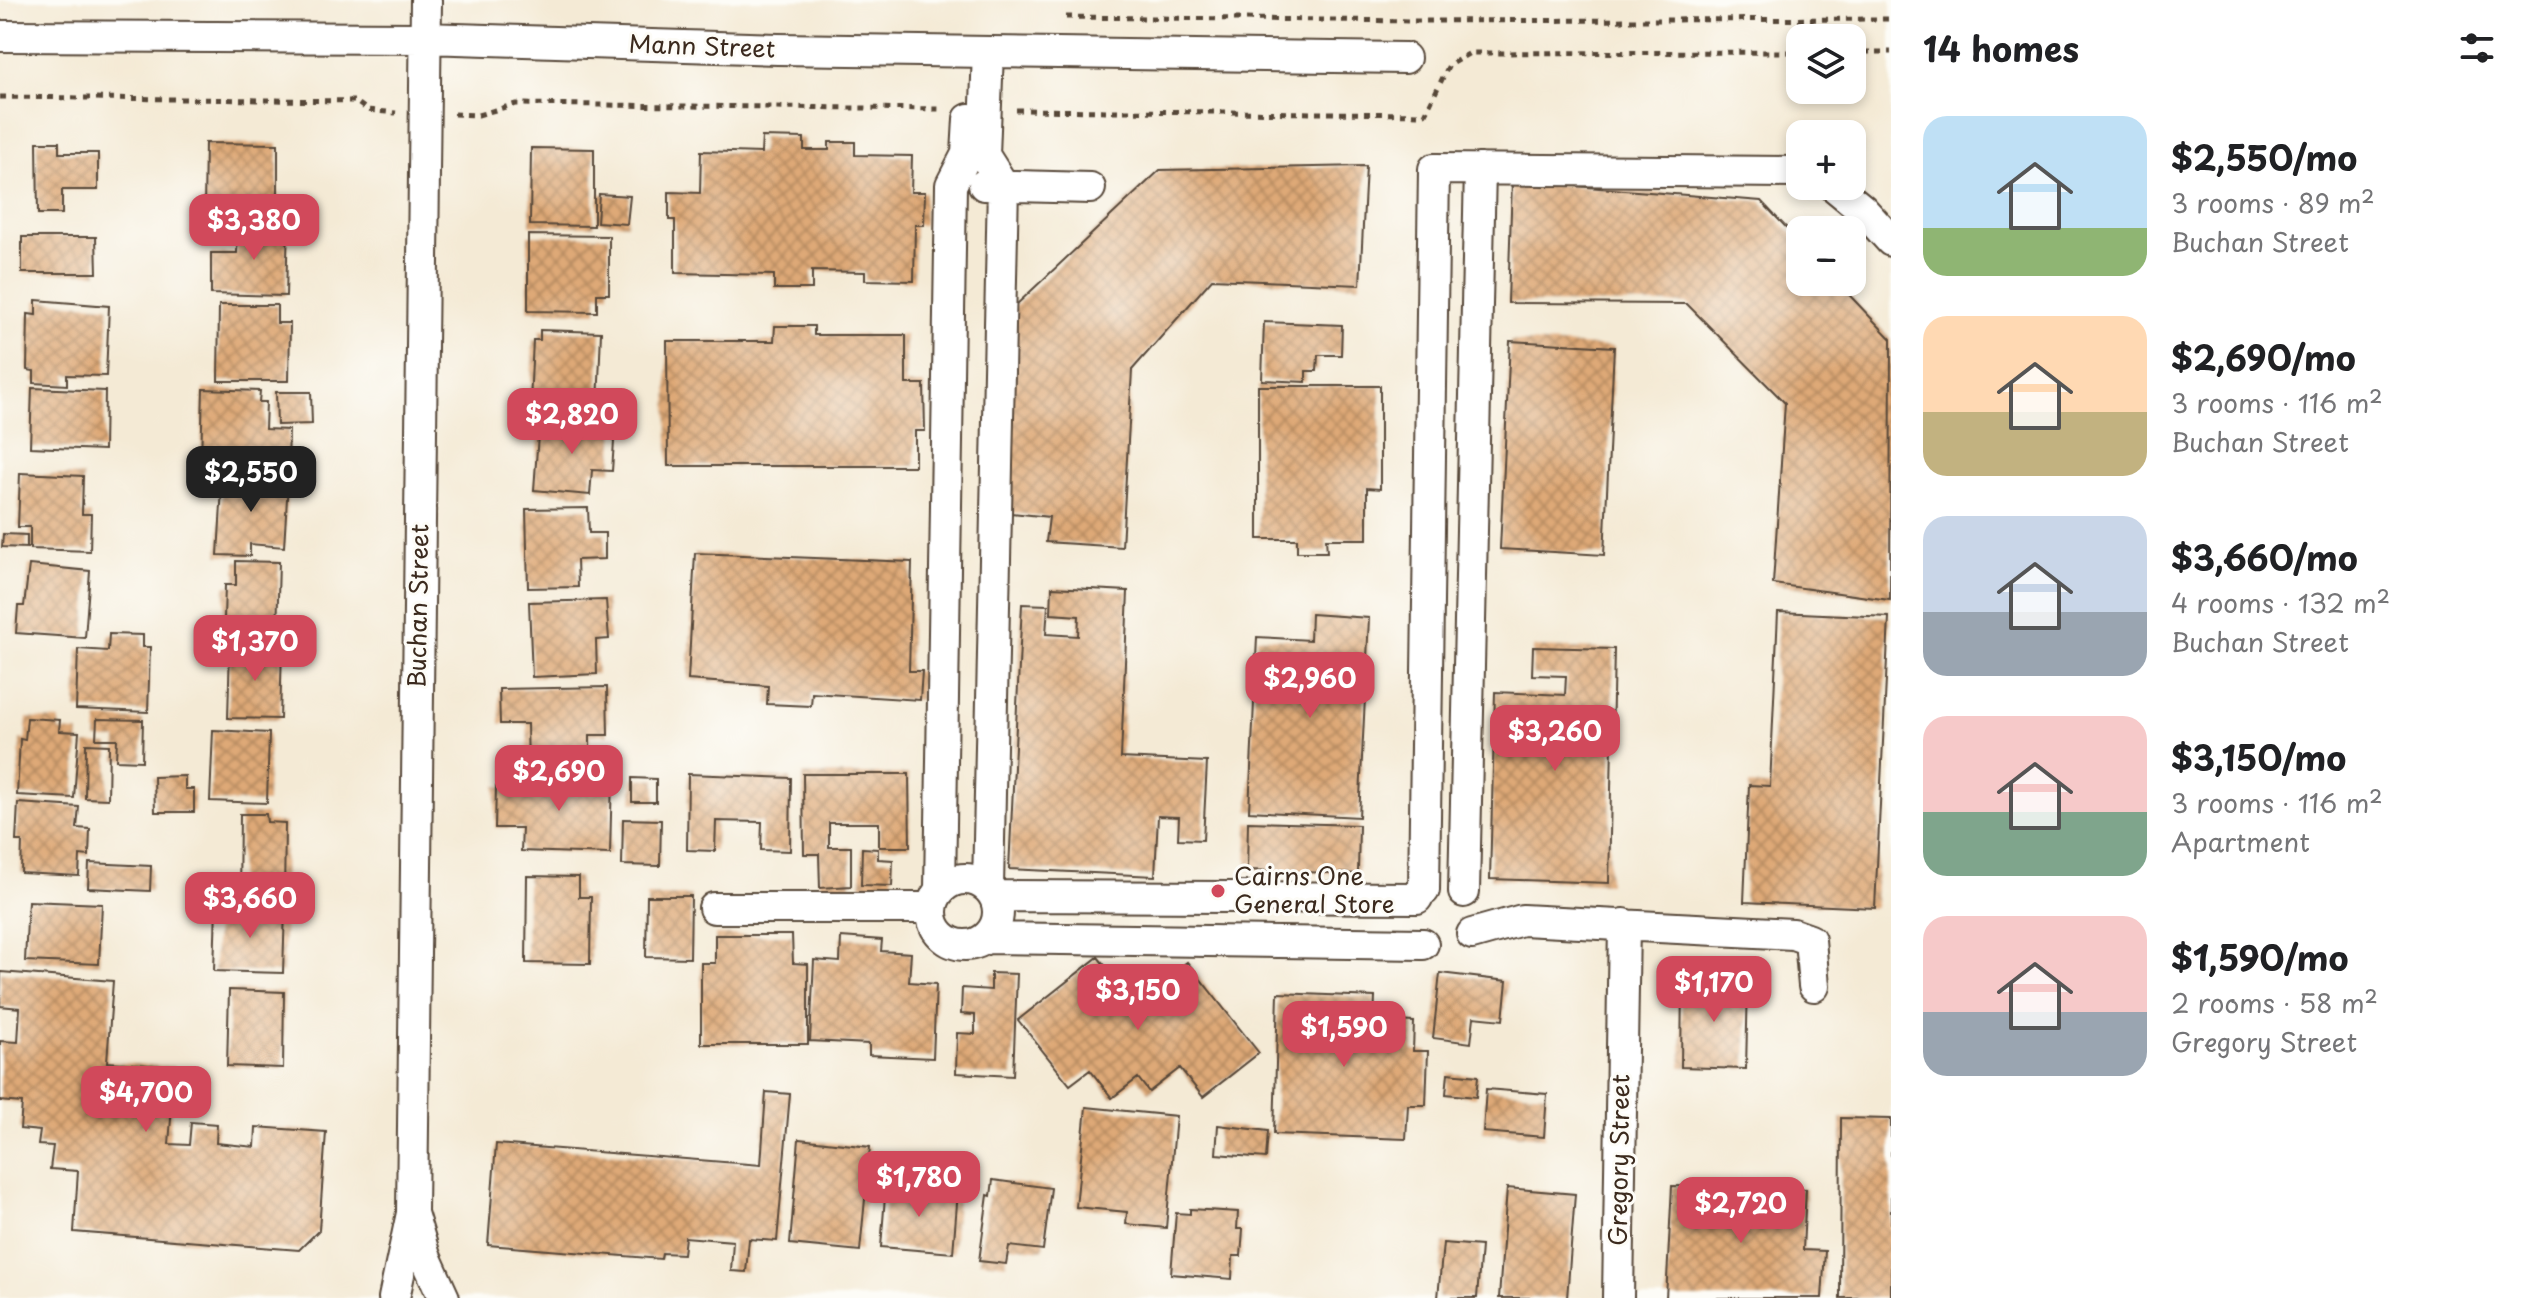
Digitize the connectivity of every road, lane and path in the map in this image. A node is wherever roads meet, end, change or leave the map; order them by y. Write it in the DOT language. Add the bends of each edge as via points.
graph roads {
  1 [pos="426,0"];
  2 [pos="1066,17"];
  3 [pos="1891,19"];
  4 [pos="0,36"];
  5 [pos="425,38"];
  6 [pos="980,52"];
  7 [pos="1786,52"];
  8 [pos="1866,52"];
  9 [pos="1891,52"];
  10 [pos="1405,58"];
  11 [pos="0,97"];
  12 [pos="978,109"];
  13 [pos="425,114"];
  14 [pos="1480,169"];
  15 [pos="1786,172"];
  16 [pos="951,185"];
  17 [pos="1003,185"];
  18 [pos="1090,188"];
  19 [pos="1851,200"];
  20 [pos="1891,241"];
  21 [pos="991,892"];
  22 [pos="1420,894"];
  23 [pos="1468,897"];
  24 [pos="936,898"];
  25 [pos="714,908"];
  26 [pos="1522,920"];
  27 [pos="1624,924"];
  28 [pos="1472,934"];
  29 [pos="986,938"];
  30 [pos="1423,944"];
  31 [pos="1814,986"];
  32 [pos="412,1213"];
  33 [pos="394,1298"];
  34 [pos="444,1298"];
  35 [pos="1618,1298"];
  1 -- 5 [label="street, Buchan Street"];
  2 -- 3 [label="path"];
  4 -- 5 [label="street, Mann Street"];
  5 -- 6 [label="street, Mann Street"];
  5 -- 13 [label="street, Buchan Street"];
  6 -- 10 [label="street, Mann Street"];
  6 -- 12 [label="street"];
  7 -- 12 [label="path" via="1470,53 1449,65 1425,114"];
  8 -- 9 [label="path"];
  11 -- 13 [label="path" via="355,101 367,110"];
  12 -- 13 [label="path" via="516,104 478,115"];
  12 -- 16 [label="street" via="967,154"];
  12 -- 17 [label="street" via="984,155"];
  13 -- 32 [label="street, Buchan Street"];
  14 -- 15 [label="street"];
  14 -- 22 [label="street" via="1439,168 1432,175"];
  14 -- 23 [label="street"];
  16 -- 17 [label="street"];
  16 -- 24 [label="street"];
  17 -- 18 [label="street"];
  17 -- 21 [label="street"];
  19 -- 20 [label="street"];
  21 -- 22 [label="street"];
  21 -- 24 [label="street" via="959,879"];
  21 -- 29 [label="street" via="998,918"];
  22 -- 23 [label="street" via="1444,884"];
  22 -- 30 [label="street" via="1410,917"];
  23 -- 26 [label="street"];
  23 -- 28 [label="street" via="1476,912"];
  24 -- 25 [label="street"];
  24 -- 29 [label="street" via="936,929 944,938 965,946"];
  26 -- 27 [label="street"];
  26 -- 28 [label="street"];
  27 -- 31 [label="street" via="1803,936 1812,947"];
  27 -- 35 [label="street, Gregory Street"];
  28 -- 30 [label="street" via="1455,948"];
  29 -- 30 [label="street"];
  32 -- 33 [label="street, Buchan Street"];
  32 -- 34 [label="street, Buchan Street"];
}
